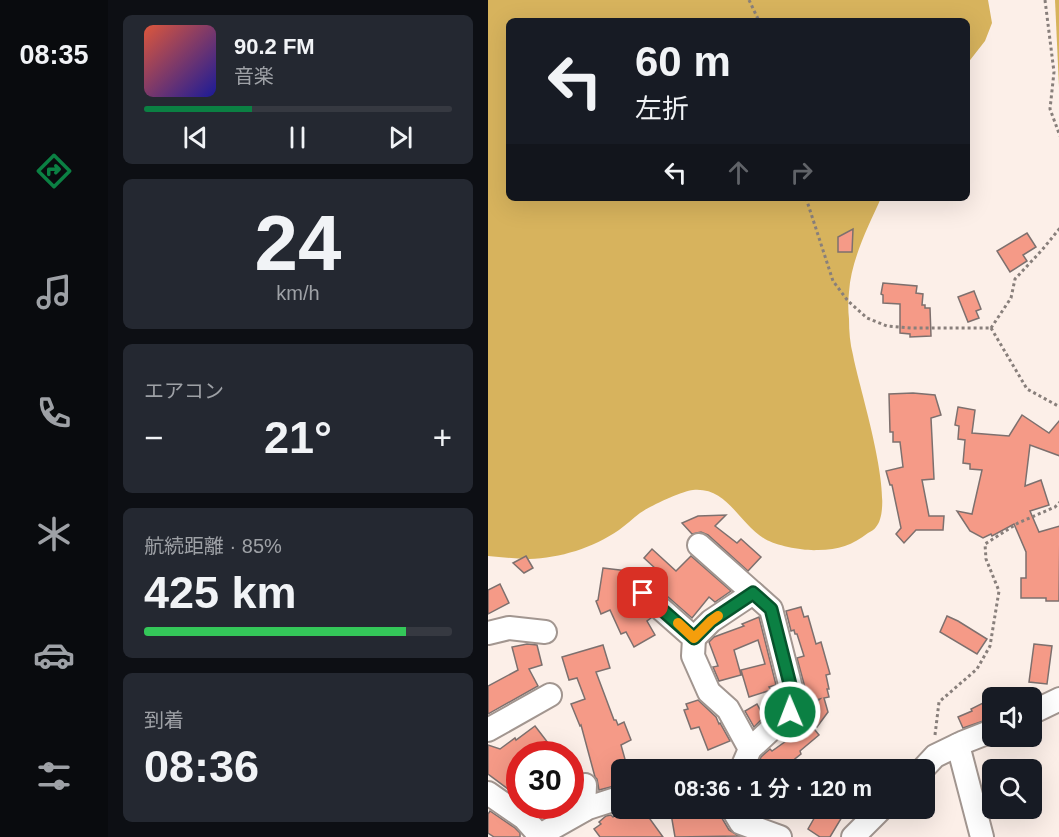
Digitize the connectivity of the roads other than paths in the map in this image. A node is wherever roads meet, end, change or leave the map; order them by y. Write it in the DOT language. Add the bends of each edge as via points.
graph roads {
  1 [pos="700,545"];
  2 [pos="643,593"];
  3 [pos="753,593"];
  4 [pos="545,632"];
  5 [pos="488,633"];
  6 [pos="694,638"];
  7 [pos="550,695"];
  8 [pos="1060,699"];
  9 [pos="1042,708"];
  10 [pos="488,729"];
  11 [pos="982,735"];
  12 [pos="958,745"];
  13 [pos="745,759"];
  14 [pos="935,759"];
  15 [pos="585,785"];
  16 [pos="488,793"];
  17 [pos="611,801"];
  18 [pos="584,810"];
  19 [pos="569,819"];
  20 [pos="739,819"];
  21 [pos="871,819"];
  22 [pos="541,836"];
  23 [pos="780,837"];
  24 [pos="853,837"];
  25 [pos="982,837"];
  1 -- 3 [label="street"];
  2 -- 6 [label="street"];
  3 -- 6 [label="street" via="711,621"];
  3 -- 13 [label="street" via="771,609 794,700 790,712"];
  4 -- 5 [label="street" via="509,628"];
  6 -- 13 [label="street" via="693,656 709,692 728,709"];
  7 -- 10 [label="street"];
  8 -- 9 [label="street"];
  11 -- 12 [label="street"];
  12 -- 14 [label="street"];
  12 -- 25 [label="street"];
  15 -- 18 [label="street"];
  16 -- 22 [label="street" via="524,818"];
  17 -- 18 [label="street"];
  19 -- 22 [label="street"];
  20 -- 23 [label="street"];
  21 -- 24 [label="street"];
}
